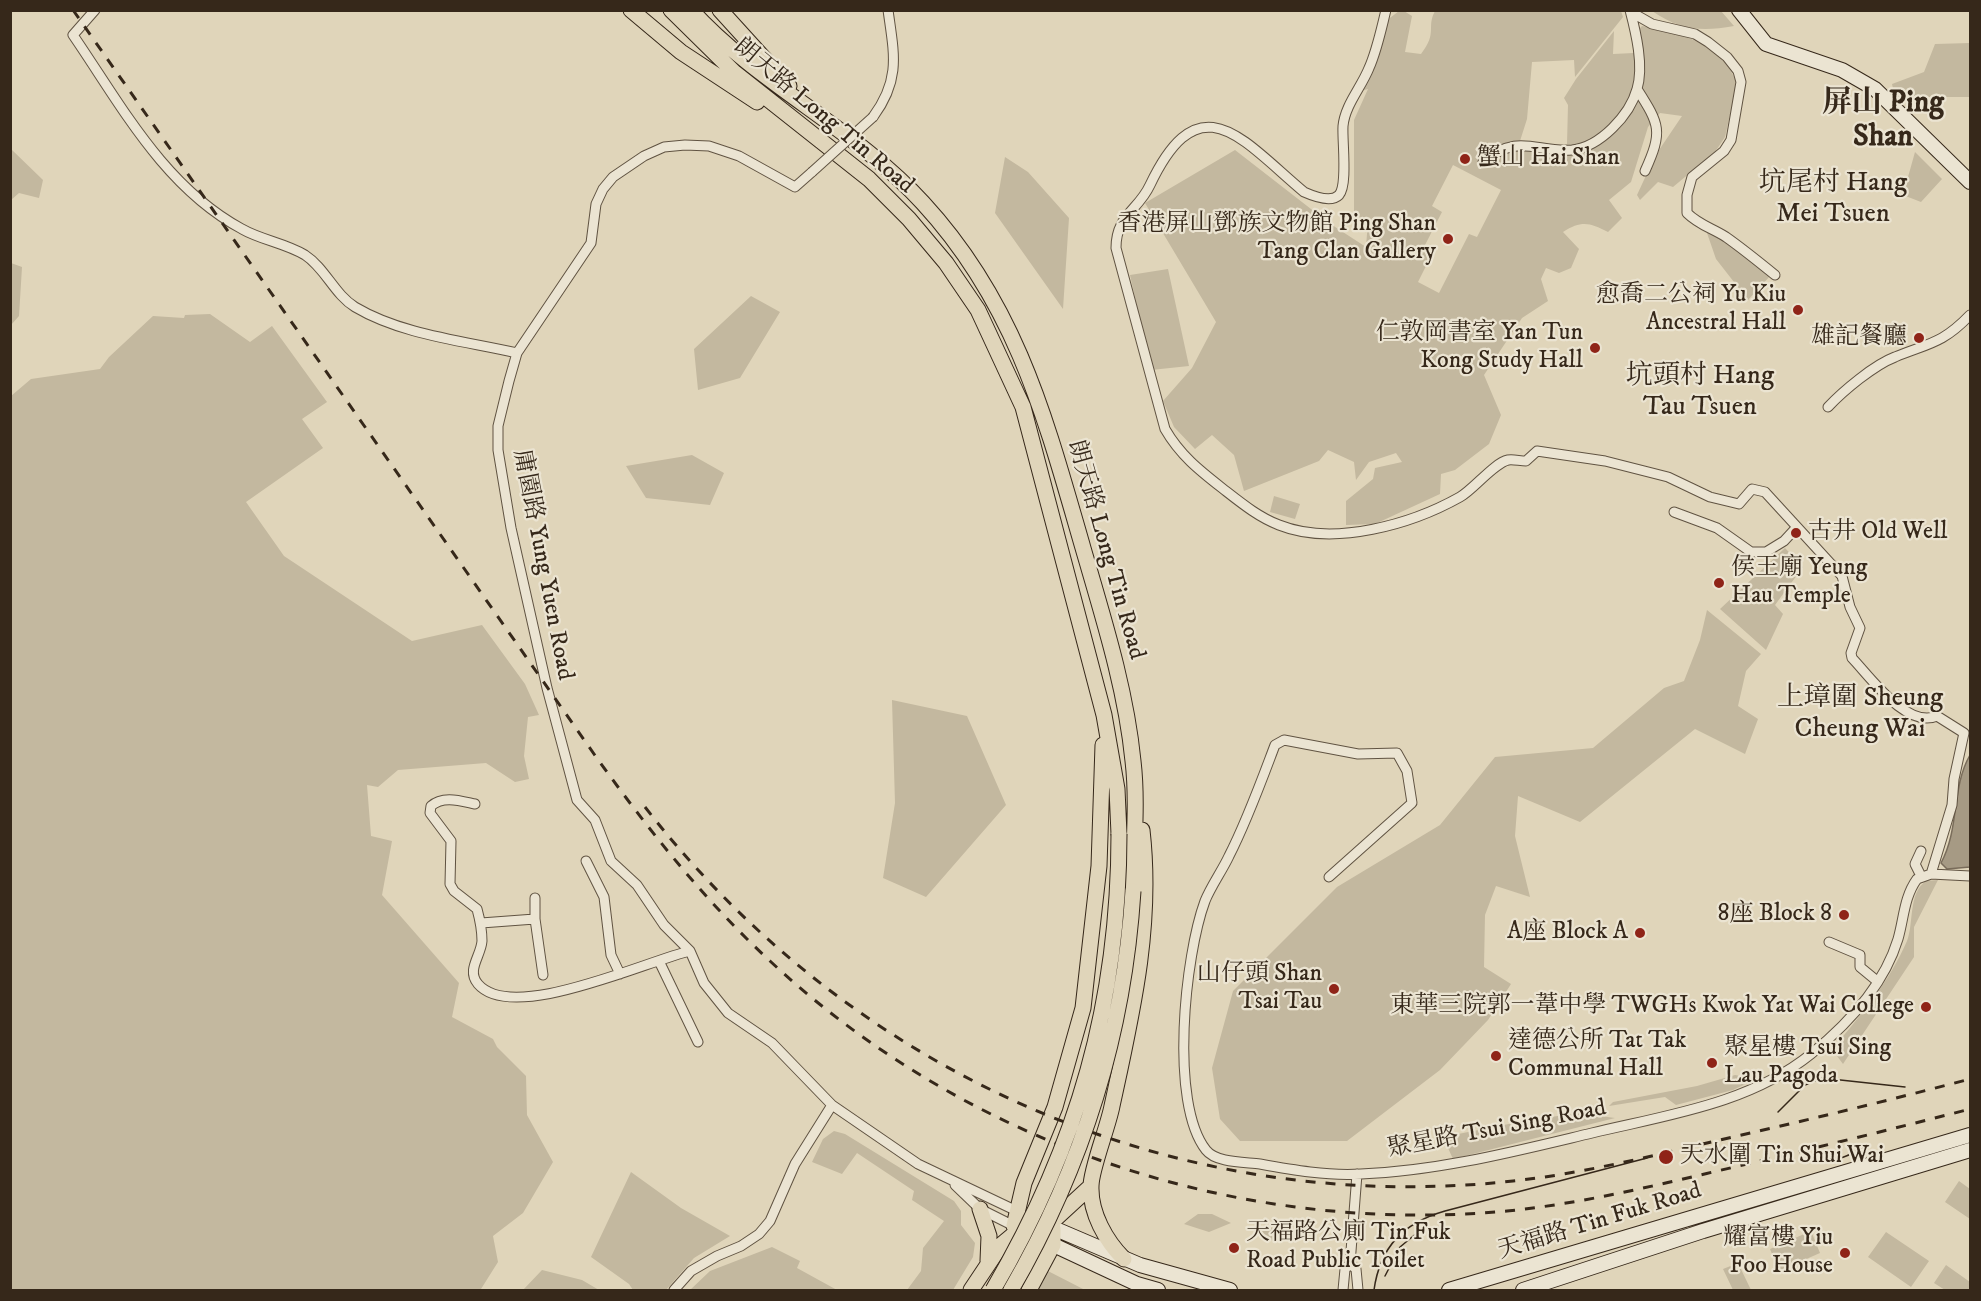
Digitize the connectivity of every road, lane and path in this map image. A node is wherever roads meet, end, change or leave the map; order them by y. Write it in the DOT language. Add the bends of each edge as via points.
graph roads {
  1 [pos="95,10"];
  2 [pos="631,10"];
  3 [pos="671,10"];
  4 [pos="691,10"];
  5 [pos="720,10"];
  6 [pos="888,10"];
  7 [pos="1386,10"];
  8 [pos="1738,10"];
  9 [pos="1631,11"];
  10 [pos="1637,89"];
  11 [pos="812,112"];
  12 [pos="799,125"];
  13 [pos="1483,162"];
  14 [pos="1645,171"];
  15 [pos="1971,182"];
  16 [pos="1775,275"];
  17 [pos="1971,315"];
  18 [pos="518,352"];
  19 [pos="1828,407"];
  20 [pos="1674,512"];
  21 [pos="1796,528"];
  22 [pos="1104,716"];
  23 [pos="1134,762"];
  24 [pos="475,804"];
  25 [pos="1921,851"];
  26 [pos="586,861"];
  27 [pos="1931,874"];
  28 [pos="1921,876"];
  29 [pos="1971,876"];
  30 [pos="1329,877"];
  31 [pos="535,898"];
  32 [pos="535,919"];
  33 [pos="481,923"];
  34 [pos="1828,942"];
  35 [pos="690,951"];
  36 [pos="659,961"];
  37 [pos="620,974"];
  38 [pos="543,975"];
  39 [pos="1876,981"];
  40 [pos="698,1042"];
  41 [pos="832,1105"];
  42 [pos="1971,1135"];
  43 [pos="1971,1150"];
  44 [pos="1357,1174"];
  45 [pos="954,1183"];
  46 [pos="1091,1186"];
  47 [pos="980,1209"];
  48 [pos="1016,1210"];
  49 [pos="1034,1227"];
  50 [pos="1053,1245"];
  51 [pos="1124,1259"];
  52 [pos="987,1264"];
  53 [pos="1350,1264"];
  54 [pos="674,1290"];
  55 [pos="971,1290"];
  56 [pos="993,1290"];
  57 [pos="1011,1290"];
  58 [pos="1029,1290"];
  59 [pos="1158,1290"];
  60 [pos="1230,1290"];
  61 [pos="1343,1290"];
  62 [pos="1358,1290"];
  63 [pos="1449,1290"];
  64 [pos="1523,1290"];
  1 -- 18 [label="street" via="73,35 182,187 243,230 305,256 344,298 363,311 427,333"];
  2 -- 12 [label="main road" via="727,84"];
  3 -- 12 [label="main road, 朗天路 Long Tin Road" via="719,60"];
  4 -- 11 [label="main road, 朗天路 Long Tin Road" via="737,54"];
  5 -- 11 [label="main road"];
  6 -- 18 [label="street, 庸園路 Yung Yuen Road, bridge" via="895,65 884,102 873,117 795,187 739,156 708,146 664,147 644,156 613,177 603,189 596,204 591,243"];
  7 -- 21 [label="street" via="1369,70 1343,124 1343,185 1338,196 1314,197 1304,192 1236,134 1201,126 1179,140 1157,168 1146,193 1122,220 1116,248 1165,429 1184,458 1265,518 1301,531 1389,527 1462,496 1505,461 1526,461 1537,451 1605,461 1668,477 1710,497 1739,504 1752,489 1765,492"];
  8 -- 15 [label="main road" via="1766,44 1842,70 1870,85"];
  9 -- 10 [label="street" via="1639,64"];
  9 -- 16 [label="street" via="1652,24 1695,34 1727,57 1737,71 1741,82 1731,140 1724,152 1692,177 1687,213"];
  10 -- 13 [label="street" via="1605,135 1581,147 1570,150 1519,145"];
  10 -- 14 [label="street" via="1656,118 1656,146"];
  11 -- 23 [label="main road, 朗天路 Long Tin Road" via="882,165 925,204 1000,309 1044,413 1097,598"];
  12 -- 22 [label="main road, 朗天路 Long Tin Road" via="869,179 909,219 978,309 1023,407"];
  17 -- 19 [label="street" via="1939,342 1893,357"];
  18 -- 35 [label="street, 庸園路 Yung Yuen Road" via="498,426 498,450 547,688 577,800 595,820 611,861 636,885 664,926"];
  20 -- 21 [label="street" via="1717,528 1751,552 1766,552"];
  21 -- 27 [label="street" via="1842,576 1860,628 1851,658 1908,715 1927,720 1937,716 1964,733 1952,805"];
  22 -- 48 [label="main road" via="1099,866 1083,1008 1055,1107"];
  22 -- 49 [label="main road, 朗天路 Long Tin Road, bridge" via="1117,789 1115,938 1098,1037 1074,1120"];
  23 -- 46 [label="main road" via="1146,862 1145,914 1133,1016"];
  23 -- 49 [label="main road, 朗天路 Long Tin Road, bridge" via="1133,891 1122,994 1107,1064 1080,1147"];
  24 -- 33 [label="street" via="440,800 431,806 430,813 451,841 450,884 477,909"];
  25 -- 28 [label="street" via="1915,864"];
  26 -- 37 [label="street" via="604,897 611,955"];
  27 -- 28 [label="street"];
  27 -- 29 [label="street"];
  28 -- 39 [label="street, 聚星路 Tsui Sing Road" via="1904,908 1898,941"];
  30 -- 44 [label="street, 聚星路 Tsui Sing Road" via="1412,803 1407,771 1397,753 1358,754 1284,740 1275,745 1231,853 1205,902 1186,996 1185,1088 1198,1134 1212,1154 1305,1172"];
  31 -- 32 [label="street"];
  32 -- 33 [label="street"];
  32 -- 38 [label="street"];
  33 -- 37 [label="street" via="482,942 474,975 478,984 491,994 511,999 542,997"];
  34 -- 39 [label="street" via="1860,955 1860,967"];
  35 -- 36 [label="street"];
  35 -- 41 [label="street, 庸園路 Yung Yuen Road" via="704,983 728,1013 772,1043"];
  36 -- 37 [label="street"];
  36 -- 40 [label="street"];
  39 -- 44 [label="street, 聚星路 Tsui Sing Road" via="1862,1006 1809,1055 1767,1082 1727,1100 1443,1165"];
  41 -- 45 [label="street, 庸園路 Yung Yuen Road" via="882,1142"];
  41 -- 54 [label="street" via="795,1164 770,1221 759,1234 691,1271"];
  42 -- 63 [label="main road, 天福路 Tin Fuk Road"];
  43 -- 64 [label="main road, 天福路 Tin Fuk Road"];
  44 -- 53 [label="street"];
  45 -- 47 [label="street"];
  45 -- 48 [label="street"];
  46 -- 49 [label="main road"];
  46 -- 51 [label="main road" via="1105,1237"];
  47 -- 49 [label="street"];
  47 -- 52 [label="main road" via="989,1236"];
  48 -- 49 [label="main road"];
  48 -- 49 [label="street"];
  49 -- 50 [label="main road"];
  49 -- 50 [label="main road"];
  49 -- 51 [label="main road"];
  49 -- 52 [label="main road" via="1006,1238"];
  49 -- 56 [label="main road, bridge"];
  49 -- 57 [label="main road, bridge"];
  50 -- 58 [label="main road"];
  50 -- 59 [label="main road"];
  51 -- 60 [label="main road"];
  52 -- 55 [label="main road"];
  53 -- 61 [label="street" via="1345,1269"];
  53 -- 62 [label="street" via="1356,1269"];
}
